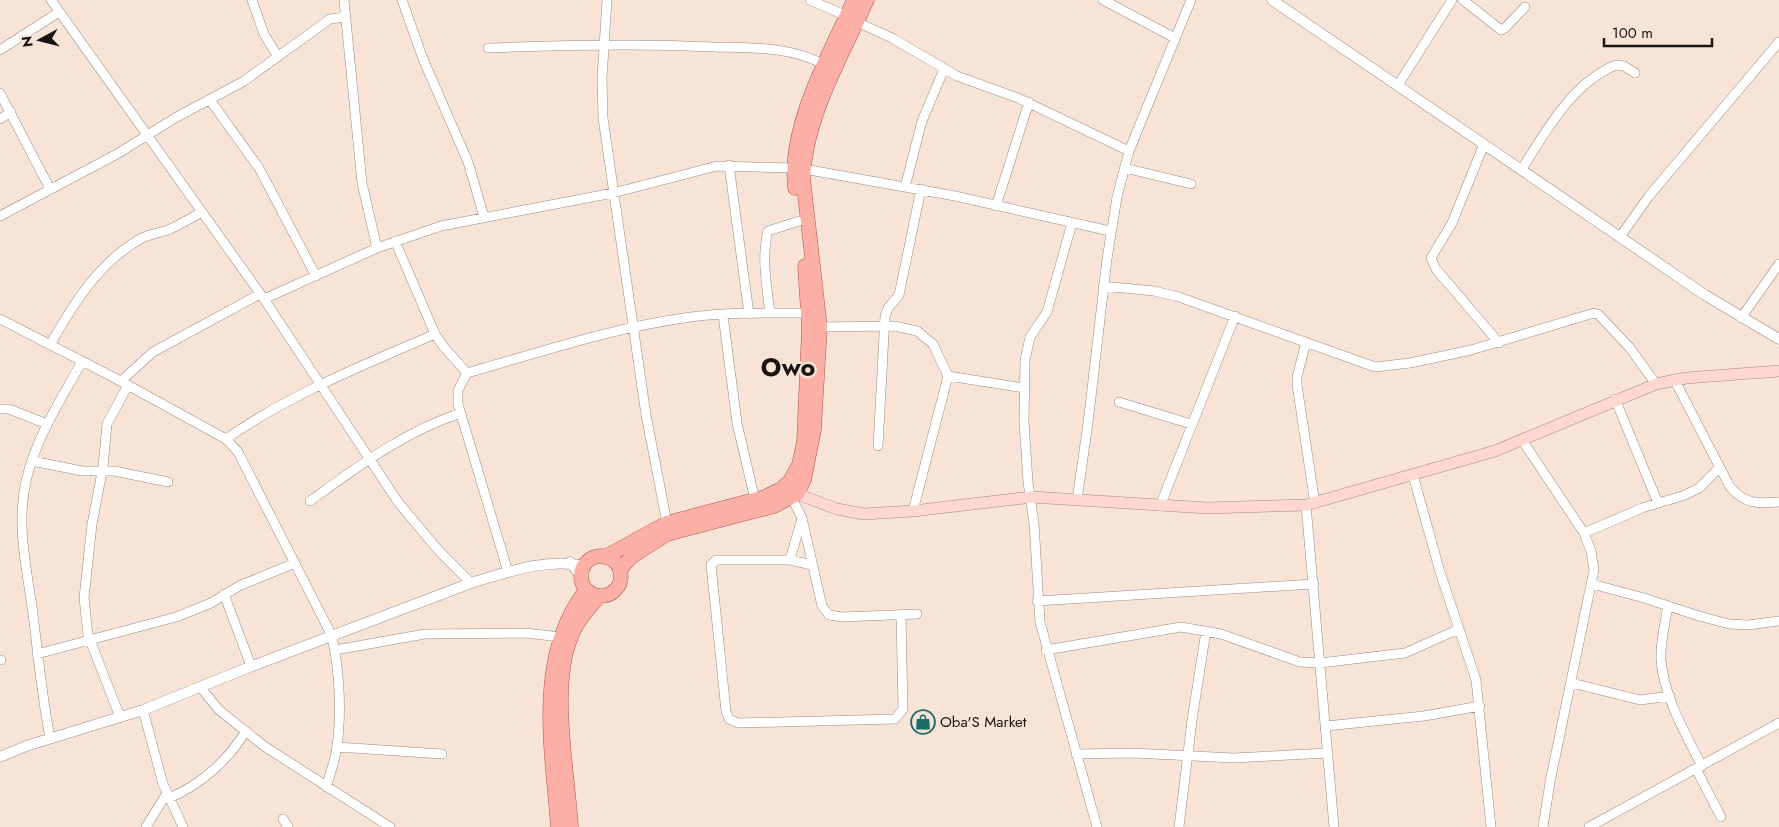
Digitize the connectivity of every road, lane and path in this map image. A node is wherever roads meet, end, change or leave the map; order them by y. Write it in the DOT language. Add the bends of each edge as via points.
graph roads {
  1 [pos="51,0"];
  2 [pos="252,0"];
  3 [pos="344,0"];
  4 [pos="402,0"];
  5 [pos="606,0"];
  6 [pos="810,0"];
  7 [pos="854,0"];
  8 [pos="867,0"];
  9 [pos="1103,0"];
  10 [pos="1191,0"];
  11 [pos="1272,0"];
  12 [pos="1452,0"];
  13 [pos="1463,0"];
  14 [pos="1525,7"];
  15 [pos="59,12"];
  16 [pos="346,17"];
  17 [pos="852,19"];
  18 [pos="1175,38"];
  19 [pos="1779,42"];
  20 [pos="604,46"];
  21 [pos="488,48"];
  22 [pos="0,50"];
  23 [pos="278,57"];
  24 [pos="825,65"];
  25 [pos="944,68"];
  26 [pos="1635,73"];
  27 [pos="1398,85"];
  28 [pos="0,93"];
  29 [pos="210,100"];
  30 [pos="1029,102"];
  31 [pos="11,112"];
  32 [pos="0,119"];
  33 [pos="147,135"];
  34 [pos="1484,144"];
  35 [pos="1129,151"];
  36 [pos="729,165"];
  37 [pos="1125,168"];
  38 [pos="799,169"];
  39 [pos="1522,169"];
  40 [pos="1191,184"];
  41 [pos="906,187"];
  42 [pos="50,189"];
  43 [pos="921,189"];
  44 [pos="613,193"];
  45 [pos="996,206"];
  46 [pos="202,212"];
  47 [pos="0,216"];
  48 [pos="484,218"];
  49 [pos="799,221"];
  50 [pos="1072,223"];
  51 [pos="1110,231"];
  52 [pos="1620,237"];
  53 [pos="395,241"];
  54 [pos="378,248"];
  55 [pos="1779,264"];
  56 [pos="316,276"];
  57 [pos="1103,286"];
  58 [pos="262,296"];
  59 [pos="770,313"];
  60 [pos="809,313"];
  61 [pos="749,314"];
  62 [pos="724,315"];
  63 [pos="1234,316"];
  64 [pos="1741,318"];
  65 [pos="0,319"];
  66 [pos="884,326"];
  67 [pos="820,327"];
  68 [pos="633,328"];
  69 [pos="436,334"];
  70 [pos="1779,339"];
  71 [pos="1306,342"];
  72 [pos="1499,343"];
  73 [pos="50,345"];
  74 [pos="814,345"];
  75 [pos="82,361"];
  76 [pos="1779,371"];
  77 [pos="467,373"];
  78 [pos="948,376"];
  79 [pos="1674,379"];
  80 [pos="124,383"];
  81 [pos="1656,384"];
  82 [pos="321,386"];
  83 [pos="1024,388"];
  84 [pos="1615,400"];
  85 [pos="1119,402"];
  86 [pos="0,409"];
  87 [pos="461,413"];
  88 [pos="46,424"];
  89 [pos="1191,424"];
  90 [pos="226,439"];
  91 [pos="1522,440"];
  92 [pos="878,446"];
  93 [pos="369,460"];
  94 [pos="32,461"];
  95 [pos="1720,468"];
  96 [pos="102,471"];
  97 [pos="1412,475"];
  98 [pos="168,482"];
  99 [pos="795,496"];
  100 [pos="1032,497"];
  101 [pos="755,500"];
  102 [pos="1077,500"];
  103 [pos="310,501"];
  104 [pos="1658,502"];
  105 [pos="1779,502"];
  106 [pos="1311,504"];
  107 [pos="1160,506"];
  108 [pos="913,511"];
  109 [pos="802,518"];
  110 [pos="667,523"];
  111 [pos="1584,533"];
  112 [pos="605,557"];
  113 [pos="790,560"];
  114 [pos="295,563"];
  115 [pos="812,565"];
  116 [pos="620,570"];
  117 [pos="582,571"];
  118 [pos="508,572"];
  119 [pos="471,583"];
  120 [pos="1314,584"];
  121 [pos="1592,584"];
  122 [pos="586,590"];
  123 [pos="224,594"];
  124 [pos="599,596"];
  125 [pos="1038,601"];
  126 [pos="1668,606"];
  127 [pos="917,614"];
  128 [pos="901,615"];
  129 [pos="1779,621"];
  130 [pos="1459,629"];
  131 [pos="1206,631"];
  132 [pos="332,636"];
  133 [pos="560,637"];
  134 [pos="90,642"];
  135 [pos="335,650"];
  136 [pos="1046,650"];
  137 [pos="37,654"];
  138 [pos="1320,663"];
  139 [pos="251,666"];
  140 [pos="1572,683"];
  141 [pos="201,688"];
  142 [pos="1670,696"];
  143 [pos="1480,706"];
  144 [pos="143,710"];
  145 [pos="120,717"];
  146 [pos="1779,723"];
  147 [pos="1326,726"];
  148 [pos="246,731"];
  149 [pos="50,738"];
  150 [pos="337,746"];
  151 [pos="1328,752"];
  152 [pos="442,754"];
  153 [pos="1076,754"];
  154 [pos="1187,754"];
  155 [pos="0,757"];
  156 [pos="1699,767"];
  157 [pos="326,787"];
  158 [pos="168,795"];
  159 [pos="1722,817"];
  160 [pos="146,827"];
  161 [pos="183,827"];
  162 [pos="390,827"];
  163 [pos="558,827"];
  164 [pos="571,827"];
  165 [pos="1096,827"];
  166 [pos="1179,827"];
  167 [pos="1334,827"];
  168 [pos="1491,827"];
  169 [pos="1544,827"];
  170 [pos="1589,827"];
  1 -- 15 [label="street"];
  2 -- 23 [label="street" via="264,34"];
  3 -- 16 [label="street"];
  4 -- 48 [label="street" via="423,59 468,162"];
  5 -- 20 [label="street"];
  6 -- 17 [label="street"];
  7 -- 17 [label="main road"];
  8 -- 17 [label="main road"];
  9 -- 18 [label="street"];
  10 -- 18 [label="street"];
  11 -- 27 [label="street"];
  12 -- 27 [label="street"];
  13 -- 14 [label="street" via="1501,30"];
  15 -- 22 [label="street"];
  15 -- 33 [label="street"];
  16 -- 23 [label="street" via="330,19"];
  16 -- 54 [label="street" via="362,182"];
  17 -- 24 [label="main road"];
  17 -- 25 [label="street"];
  17 -- 38 [label="main road"];
  18 -- 35 [label="street"];
  19 -- 52 [label="street" via="1649,196"];
  20 -- 21 [label="street"];
  20 -- 24 [label="street" via="771,49 811,58"];
  20 -- 44 [label="street" via="603,118"];
  23 -- 29 [label="street" via="244,82"];
  24 -- 38 [label="main road" via="799,135"];
  25 -- 30 [label="street" via="971,82"];
  25 -- 41 [label="street" via="922,121"];
  26 -- 39 [label="street" via="1616,65 1579,90"];
  27 -- 34 [label="street"];
  28 -- 31 [label="street"];
  29 -- 33 [label="street"];
  29 -- 56 [label="street" via="259,168"];
  30 -- 35 [label="street"];
  30 -- 45 [label="street"];
  31 -- 32 [label="street"];
  31 -- 42 [label="street"];
  33 -- 42 [label="street"];
  33 -- 46 [label="street"];
  34 -- 39 [label="street"];
  34 -- 72 [label="street" via="1452,223 1431,258 1436,269"];
  35 -- 37 [label="street"];
  36 -- 38 [label="street"];
  36 -- 44 [label="street"];
  36 -- 61 [label="street"];
  37 -- 40 [label="street"];
  37 -- 51 [label="street"];
  38 -- 41 [label="street"];
  38 -- 49 [label="main road"];
  38 -- 67 [label="main road"];
  39 -- 52 [label="street"];
  41 -- 43 [label="street"];
  42 -- 47 [label="street"];
  43 -- 45 [label="street"];
  43 -- 66 [label="street" via="899,296 888,308"];
  44 -- 48 [label="street"];
  44 -- 68 [label="street"];
  45 -- 50 [label="street"];
  46 -- 58 [label="street"];
  46 -- 73 [label="street" via="166,231 145,236 118,254 80,296"];
  48 -- 53 [label="street" via="441,226"];
  49 -- 59 [label="street" via="768,232 765,247"];
  49 -- 60 [label="main road"];
  50 -- 51 [label="street"];
  50 -- 83 [label="street" via="1047,312 1030,337"];
  51 -- 57 [label="street"];
  52 -- 64 [label="street"];
  53 -- 54 [label="street"];
  53 -- 69 [label="street"];
  54 -- 56 [label="street"];
  55 -- 64 [label="street"];
  56 -- 58 [label="street"];
  57 -- 63 [label="street" via="1154,291"];
  57 -- 102 [label="street"];
  58 -- 80 [label="street" via="153,352"];
  58 -- 82 [label="street"];
  59 -- 60 [label="street"];
  59 -- 61 [label="street"];
  60 -- 74 [label="main road"];
  61 -- 62 [label="street"];
  62 -- 68 [label="street" via="691,317"];
  62 -- 101 [label="street" via="737,423"];
  63 -- 71 [label="street"];
  63 -- 89 [label="street"];
  64 -- 70 [label="street"];
  65 -- 73 [label="street"];
  66 -- 67 [label="street"];
  66 -- 78 [label="street" via="907,328 925,335 933,344"];
  66 -- 92 [label="street"];
  67 -- 74 [label="main road"];
  68 -- 77 [label="street" via="590,337"];
  68 -- 110 [label="street"];
  69 -- 77 [label="street"];
  69 -- 82 [label="street"];
  71 -- 72 [label="street" via="1375,367 1444,357"];
  71 -- 106 [label="street" via="1297,385"];
  72 -- 81 [label="street" via="1594,312 1630,348"];
  73 -- 75 [label="street"];
  74 -- 99 [label="main road" via="814,429 807,470"];
  74 -- 101 [label="main road" via="799,465 781,489"];
  75 -- 80 [label="street"];
  75 -- 88 [label="street"];
  76 -- 79 [label="main road"];
  77 -- 87 [label="street" via="458,390"];
  78 -- 83 [label="street"];
  78 -- 108 [label="street"];
  79 -- 81 [label="main road"];
  79 -- 95 [label="street"];
  80 -- 90 [label="street"];
  80 -- 96 [label="street" via="106,424"];
  81 -- 84 [label="main road"];
  82 -- 90 [label="street" via="279,406"];
  82 -- 93 [label="street"];
  83 -- 100 [label="street" via="1025,448"];
  84 -- 91 [label="main road"];
  84 -- 104 [label="street"];
  85 -- 89 [label="street"];
  86 -- 88 [label="street" via="9,409"];
  87 -- 93 [label="street" via="431,424"];
  87 -- 118 [label="street"];
  88 -- 94 [label="street"];
  89 -- 107 [label="street"];
  90 -- 114 [label="street" via="246,465"];
  91 -- 97 [label="main road"];
  91 -- 111 [label="street"];
  93 -- 103 [label="street"];
  93 -- 119 [label="street" via="398,502"];
  94 -- 96 [label="street" via="82,472"];
  94 -- 137 [label="street" via="22,505 22,533"];
  95 -- 104 [label="street" via="1699,488"];
  95 -- 105 [label="street" via="1739,498 1753,504"];
  96 -- 98 [label="street"];
  96 -- 134 [label="street" via="84,598"];
  97 -- 106 [label="main road"];
  97 -- 130 [label="street"];
  99 -- 108 [label="main road" via="851,512"];
  99 -- 109 [label="street"];
  99 -- 116 [label="main road" via="774,506 667,534 632,557"];
  100 -- 102 [label="main road"];
  100 -- 108 [label="main road"];
  100 -- 125 [label="street"];
  101 -- 110 [label="main road"];
  102 -- 107 [label="main road"];
  104 -- 111 [label="street"];
  106 -- 107 [label="main road" via="1248,508"];
  106 -- 120 [label="street"];
  109 -- 113 [label="street"];
  109 -- 115 [label="street"];
  110 -- 112 [label="main road"];
  111 -- 121 [label="street" via="1594,570"];
  112 -- 116 [label="main road" via="614,561"];
  112 -- 117 [label="main road" via="595,557"];
  113 -- 115 [label="street"];
  113 -- 128 [label="street" via="716,560 711,565 729,719 738,723 895,719 903,709"];
  114 -- 123 [label="street"];
  114 -- 132 [label="street"];
  115 -- 128 [label="street" via="822,606 829,615"];
  116 -- 124 [label="main road" via="621,580 617,589 609,595"];
  117 -- 118 [label="street" via="570,562"];
  117 -- 122 [label="main road"];
  118 -- 119 [label="street"];
  119 -- 132 [label="street"];
  120 -- 125 [label="street"];
  120 -- 138 [label="street"];
  121 -- 126 [label="street"];
  121 -- 140 [label="street"];
  122 -- 124 [label="main road"];
  122 -- 133 [label="main road" via="569,614"];
  123 -- 134 [label="street" via="211,604 183,615"];
  123 -- 139 [label="street"];
  124 -- 164 [label="main road" via="571,636 563,674 562,712"];
  125 -- 136 [label="street"];
  126 -- 129 [label="street" via="1729,624"];
  126 -- 142 [label="street" via="1661,658 1662,674"];
  127 -- 128 [label="street"];
  130 -- 138 [label="street" via="1405,653"];
  130 -- 143 [label="street" via="1476,680"];
  131 -- 136 [label="street" via="1181,627"];
  131 -- 138 [label="street" via="1300,662"];
  131 -- 154 [label="street"];
  132 -- 135 [label="street"];
  132 -- 139 [label="street"];
  133 -- 135 [label="street" via="526,633 425,634"];
  133 -- 163 [label="main road" via="550,696"];
  134 -- 137 [label="street"];
  134 -- 145 [label="street"];
  135 -- 150 [label="street" via="339,720"];
  136 -- 153 [label="street"];
  137 -- 149 [label="street"];
  138 -- 147 [label="street"];
  139 -- 141 [label="street"];
  140 -- 142 [label="street" via="1640,700"];
  140 -- 169 [label="street" via="1550,782"];
  141 -- 144 [label="street"];
  141 -- 148 [label="street" via="219,710"];
  142 -- 156 [label="street"];
  143 -- 147 [label="street" via="1424,716"];
  143 -- 168 [label="street"];
  144 -- 145 [label="street"];
  144 -- 158 [label="street"];
  145 -- 149 [label="street"];
  146 -- 156 [label="street"];
  147 -- 151 [label="street"];
  148 -- 157 [label="street"];
  148 -- 158 [label="street" via="234,751 219,765 185,792"];
  149 -- 155 [label="street"];
  150 -- 152 [label="street"];
  150 -- 157 [label="street"];
  151 -- 154 [label="street" via="1241,758"];
  151 -- 167 [label="street"];
  153 -- 154 [label="street"];
  153 -- 165 [label="street"];
  154 -- 166 [label="street"];
  156 -- 159 [label="street"];
  156 -- 170 [label="street"];
  157 -- 162 [label="street"];
  158 -- 160 [label="street"];
  158 -- 161 [label="street"];
}
